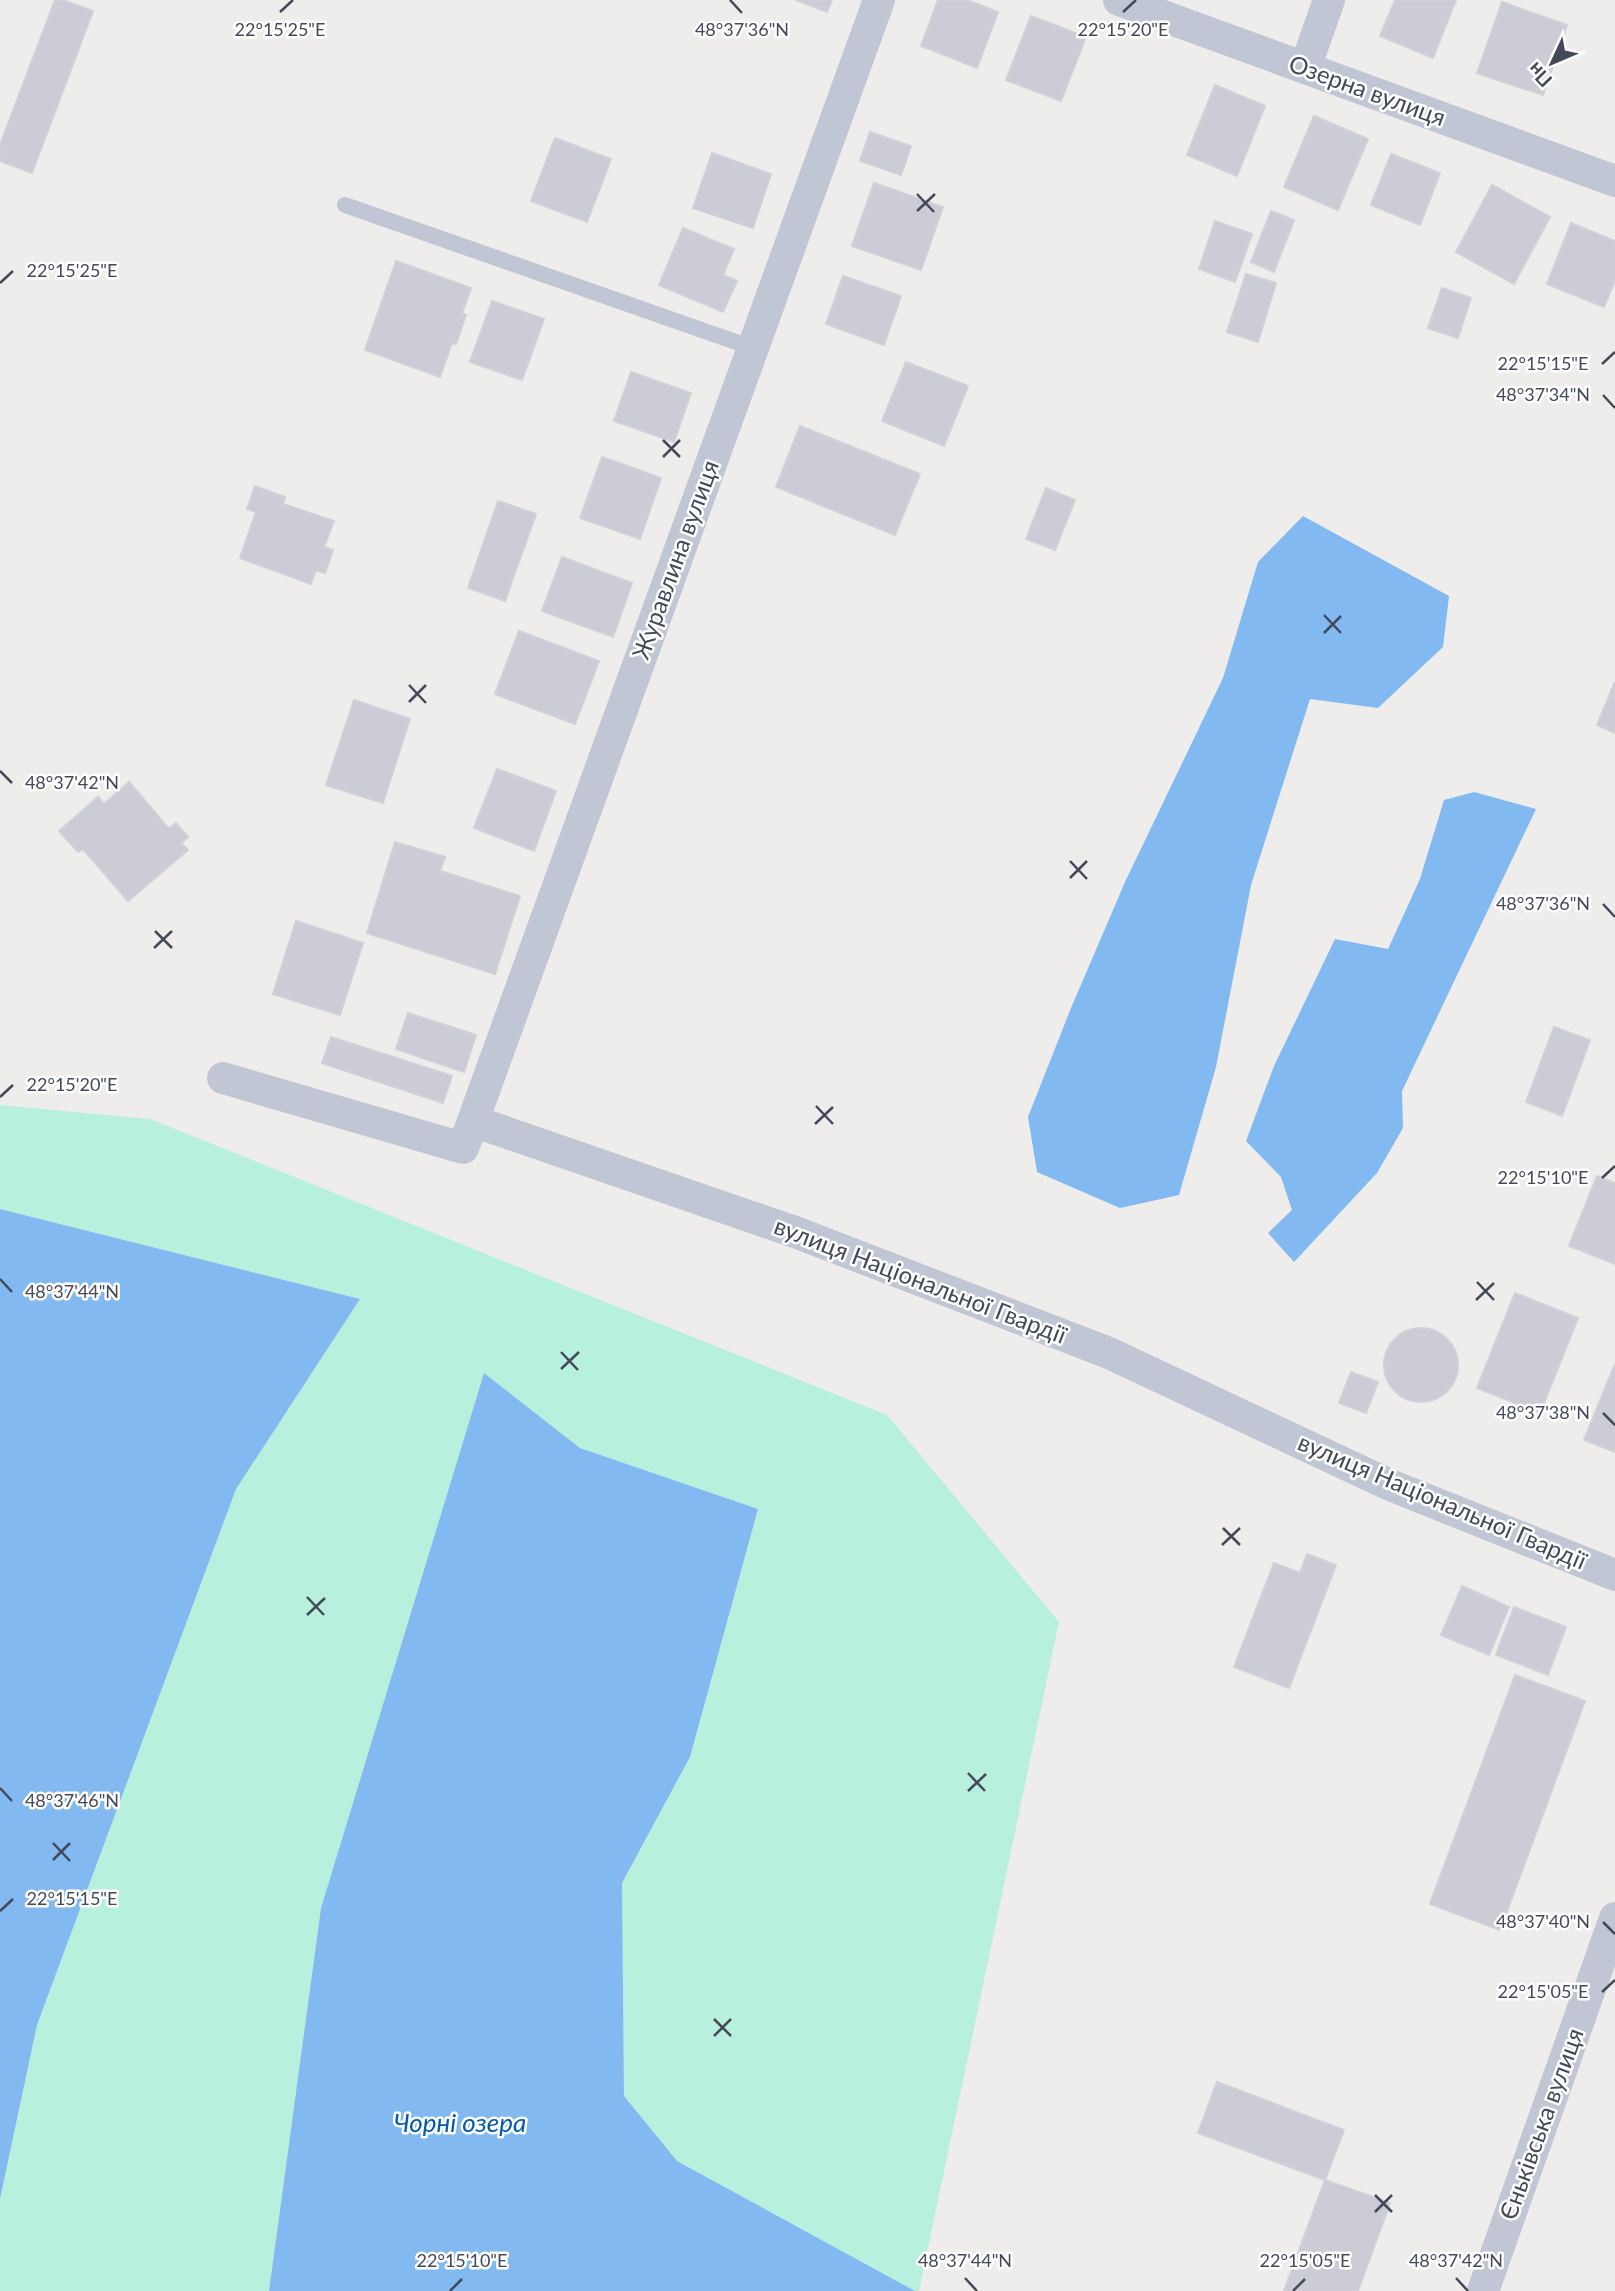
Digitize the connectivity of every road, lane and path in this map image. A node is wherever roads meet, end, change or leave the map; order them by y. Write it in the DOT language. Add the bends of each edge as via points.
graph roads {
  1 [pos="879,0"];
  2 [pos="1119,0"];
  3 [pos="1329,0"];
  4 [pos="1305,68"];
  5 [pos="1615,181"];
  6 [pos="345,205"];
  7 [pos="753,348"];
  8 [pos="223,1078"];
  9 [pos="473,1121"];
  10 [pos="1615,1575"];
  11 [pos="1615,1918"];
  12 [pos="1483,2291"];
  1 -- 7 [label="street, Журавлина вулиця"];
  2 -- 4 [label="street, Озерна вулиця"];
  3 -- 4 [label="street"];
  4 -- 5 [label="street, Озерна вулиця"];
  6 -- 7 [label="lane"];
  7 -- 9 [label="street, Журавлина вулиця"];
  8 -- 9 [label="street" via="463,1148"];
  9 -- 10 [label="street, вулиця Національної Гвардії" via="794,1232 1109,1353 1390,1485"];
  11 -- 12 [label="street, Єньківська вулиця"];
}
